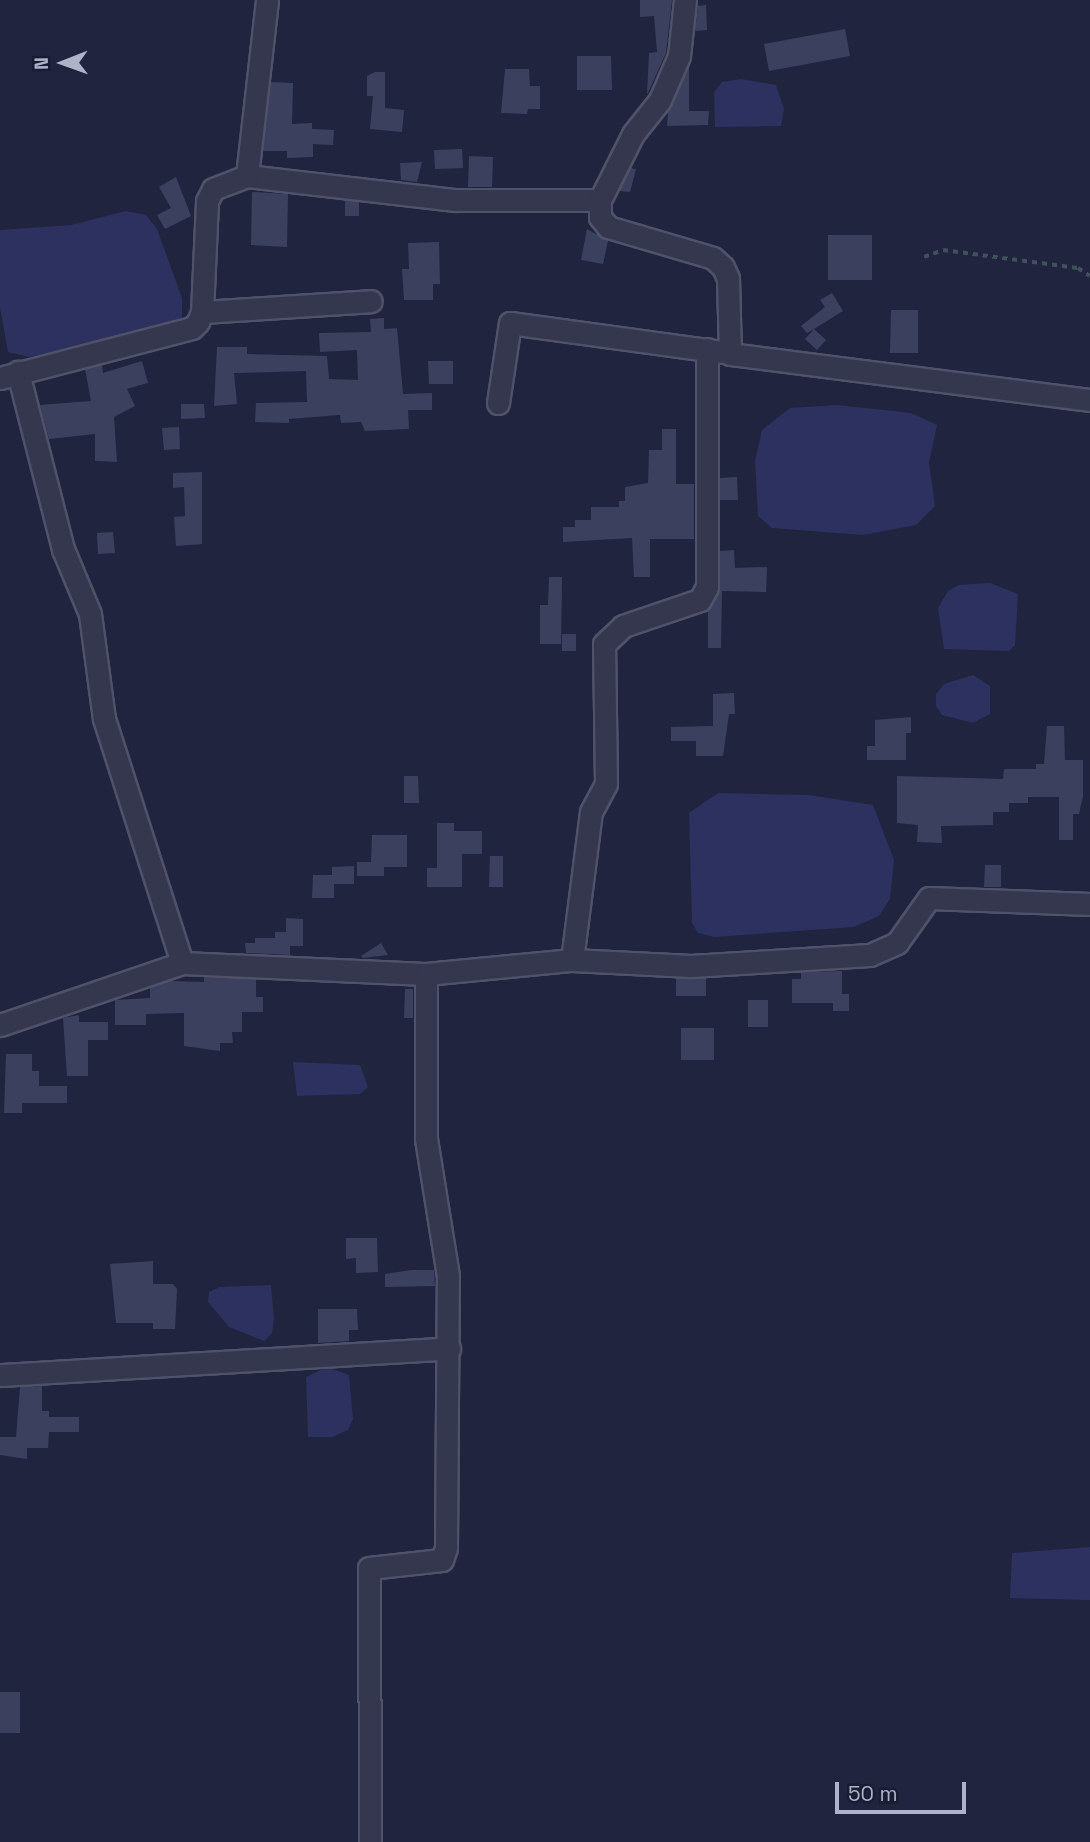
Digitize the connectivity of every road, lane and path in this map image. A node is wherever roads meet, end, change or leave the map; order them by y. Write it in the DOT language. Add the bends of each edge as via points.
graph roads {
  1 [pos="267,0"];
  2 [pos="684,0"];
  3 [pos="247,176"];
  4 [pos="600,200"];
  5 [pos="924,257"];
  6 [pos="1090,276"];
  7 [pos="371,301"];
  8 [pos="202,312"];
  9 [pos="707,349"];
  10 [pos="730,354"];
  11 [pos="9,375"];
  12 [pos="1090,400"];
  13 [pos="498,403"];
  14 [pos="1090,904"];
  15 [pos="572,960"];
  16 [pos="182,963"];
  17 [pos="426,974"];
  18 [pos="0,1025"];
  19 [pos="449,1348"];
  20 [pos="0,1375"];
  21 [pos="370,1842"];
  1 -- 3 [label="street"];
  2 -- 4 [label="street" via="679,56 660,100 633,134"];
  3 -- 4 [label="street" via="456,200"];
  3 -- 8 [label="street" via="213,189 207,201"];
  4 -- 10 [label="street" via="600,217 608,227 713,258 723,267 728,278"];
  5 -- 6 [label="path" via="943,250 1078,268"];
  7 -- 8 [label="street"];
  8 -- 11 [label="street" via="192,328"];
  9 -- 10 [label="street"];
  9 -- 13 [label="street" via="510,323"];
  9 -- 15 [label="street" via="707,587 699,600 623,626 604,644 606,784 591,813"];
  10 -- 12 [label="street"];
  11 -- 16 [label="street" via="63,549 90,614 104,719"];
  14 -- 15 [label="street" via="929,898 897,943 870,955 691,966"];
  15 -- 17 [label="street"];
  16 -- 17 [label="street"];
  16 -- 18 [label="street"];
  17 -- 19 [label="street" via="426,1138 448,1276"];
  19 -- 20 [label="street"];
  19 -- 21 [label="street" via="446,1548 442,1560 369,1568"];
}
